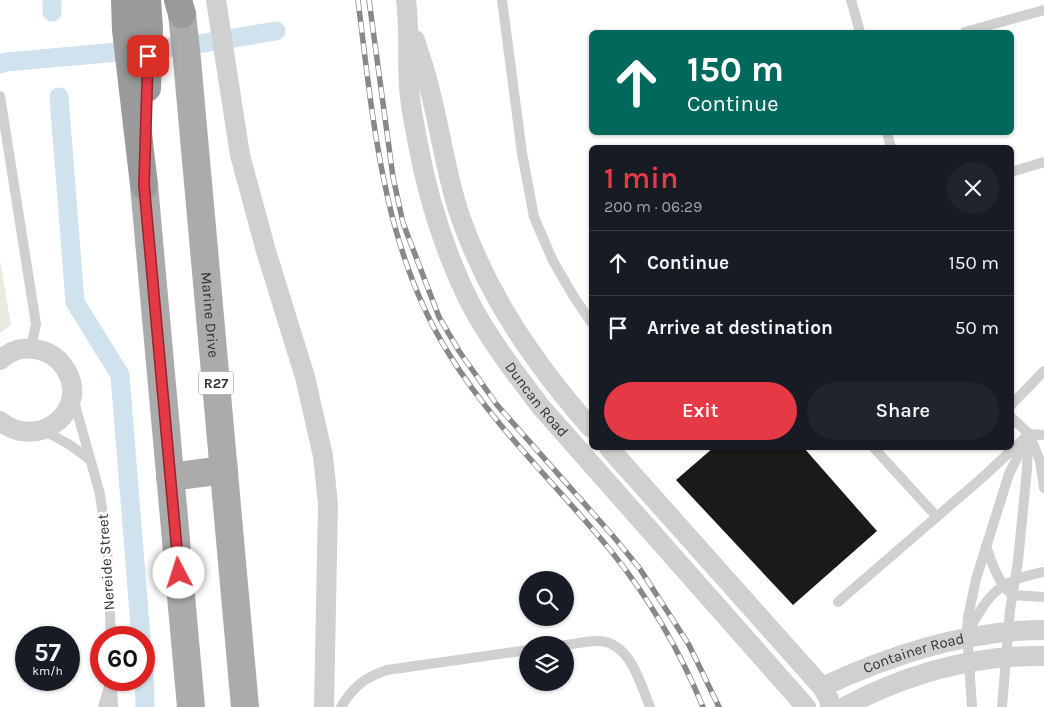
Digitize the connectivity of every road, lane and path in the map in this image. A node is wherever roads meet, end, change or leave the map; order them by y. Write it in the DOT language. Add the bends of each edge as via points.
graph roads {
  1 [pos="126,0"];
  2 [pos="147,0"];
  3 [pos="216,0"];
  4 [pos="502,0"];
  5 [pos="851,0"];
  6 [pos="410,8"];
  7 [pos="181,10"];
  8 [pos="1044,10"];
  9 [pos="138,29"];
  10 [pos="859,30"];
  11 [pos="972,30"];
  12 [pos="0,96"];
  13 [pos="1044,162"];
  14 [pos="1014,171"];
  15 [pos="144,185"];
  16 [pos="589,319"];
  17 [pos="31,348"];
  18 [pos="0,360"];
  19 [pos="1044,370"];
  20 [pos="71,392"];
  21 [pos="1014,402"];
  22 [pos="1014,420"];
  23 [pos="0,421"];
  24 [pos="589,426"];
  25 [pos="43,430"];
  26 [pos="1028,434"];
  27 [pos="1044,435"];
  28 [pos="1014,447"];
  29 [pos="611,450"];
  30 [pos="876,450"];
  31 [pos="1010,450"];
  32 [pos="89,458"];
  33 [pos="224,470"];
  34 [pos="170,478"];
  35 [pos="1044,488"];
  36 [pos="937,517"];
  37 [pos="986,546"];
  38 [pos="1044,572"];
  39 [pos="1016,579"];
  40 [pos="1004,586"];
  41 [pos="1012,596"];
  42 [pos="1044,596"];
  43 [pos="838,602"];
  44 [pos="110,626"];
  45 [pos="1044,630"];
  46 [pos="967,633"];
  47 [pos="574,644"];
  48 [pos="519,651"];
  49 [pos="1044,656"];
  50 [pos="822,688"];
  51 [pos="108,691"];
  52 [pos="112,691"];
  53 [pos="800,705"];
  54 [pos="1002,705"];
  55 [pos="103,707"];
  56 [pos="113,707"];
  57 [pos="191,707"];
  58 [pos="244,707"];
  59 [pos="324,707"];
  60 [pos="341,707"];
  61 [pos="650,707"];
  62 [pos="830,707"];
  63 [pos="844,707"];
  64 [pos="972,707"];
  1 -- 9 [label="highway"];
  2 -- 9 [label="highway"];
  3 -- 59 [label="street" via="240,155 305,377 323,456 328,504"];
  4 -- 16 [label="lane" via="534,217 552,261"];
  5 -- 10 [label="lane"];
  6 -- 24 [label="street, Duncan Road" via="444,161 476,258 520,337"];
  6 -- 53 [label="street, Duncan Road" via="408,86 422,166 437,224 455,270 486,330 541,407"];
  7 -- 33 [label="main road, Marine Drive / R27"];
  8 -- 11 [label="lane"];
  9 -- 15 [label="highway"];
  12 -- 17 [label="lane" via="36,324"];
  13 -- 14 [label="lane"];
  15 -- 34 [label="main road"];
  17 -- 18 [label="street" via="12,352"];
  17 -- 20 [label="street" via="42,350 60,362 69,376"];
  19 -- 21 [label="lane"];
  20 -- 25 [label="street" via="63,416"];
  20 -- 32 [label="lane, Nereide Street"];
  22 -- 26 [label="lane"];
  23 -- 25 [label="street" via="19,432"];
  25 -- 32 [label="lane"];
  26 -- 27 [label="lane"];
  26 -- 28 [label="lane"];
  26 -- 35 [label="lane" via="1040,461"];
  26 -- 37 [label="lane" via="1008,474"];
  26 -- 39 [label="lane"];
  29 -- 50 [label="street"];
  30 -- 36 [label="lane"];
  31 -- 36 [label="lane"];
  32 -- 44 [label="lane, Nereide Street" via="100,494 108,546"];
  33 -- 34 [label="main road"];
  33 -- 58 [label="main road, Marine Drive / R27"];
  34 -- 57 [label="main road"];
  36 -- 43 [label="lane"];
  37 -- 40 [label="lane" via="993,568"];
  37 -- 46 [label="lane" via="976,580"];
  38 -- 39 [label="lane"];
  39 -- 40 [label="lane"];
  39 -- 41 [label="lane"];
  40 -- 41 [label="lane"];
  40 -- 46 [label="lane" via="988,598"];
  41 -- 42 [label="lane"];
  41 -- 54 [label="lane"];
  45 -- 50 [label="street, Container Road, bridge" via="982,635 944,643 880,661"];
  46 -- 64 [label="lane"];
  47 -- 61 [label="lane" via="601,641 618,648 632,664"];
  48 -- 60 [label="lane" via="374,674 353,689"];
  49 -- 63 [label="street, Container Road, bridge" via="984,659 957,664 885,687"];
  50 -- 53 [label="street, Container Road"];
  50 -- 62 [label="street"];
  51 -- 55 [label="lane"];
  52 -- 56 [label="lane"];
}
